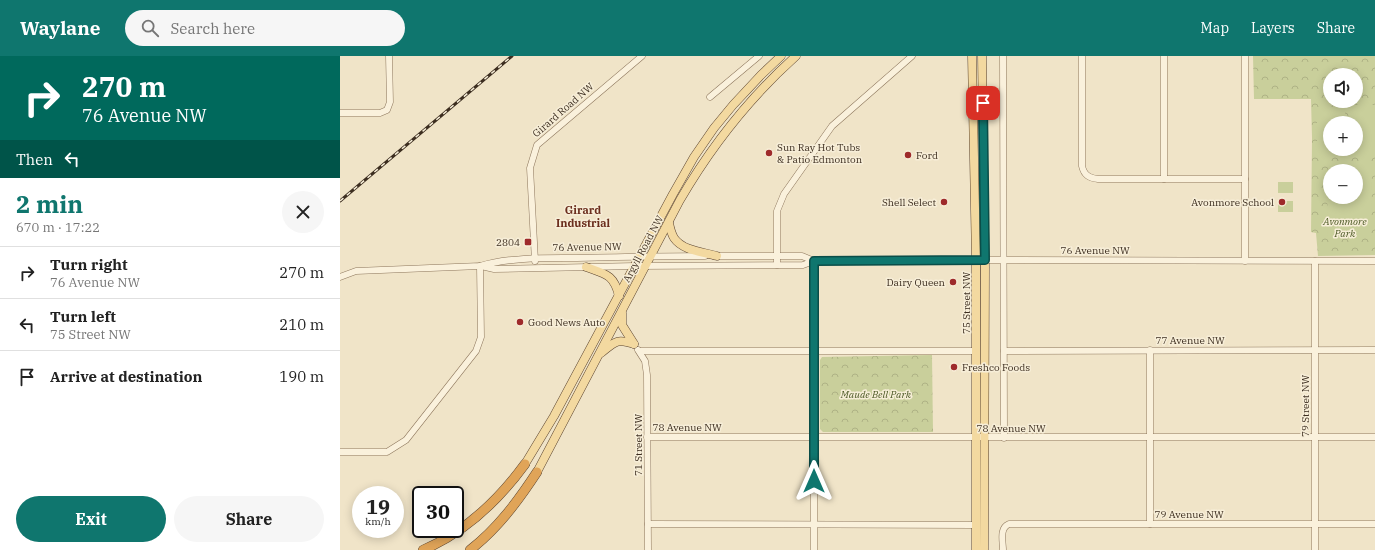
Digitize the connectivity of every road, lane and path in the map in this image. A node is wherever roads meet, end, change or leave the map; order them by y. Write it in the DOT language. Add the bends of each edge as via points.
graph roads {
  1 [pos="389,56"];
  2 [pos="642,56"];
  3 [pos="759,56"];
  4 [pos="782,56"];
  5 [pos="796,56"];
  6 [pos="912,56"];
  7 [pos="972,56"];
  8 [pos="982,56"];
  9 [pos="1003,56"];
  10 [pos="1082,56"];
  11 [pos="1164,56"];
  12 [pos="1245,56"];
  13 [pos="710,97"];
  14 [pos="340,113"];
  15 [pos="1164,179"];
  16 [pos="1245,179"];
  17 [pos="669,223"];
  18 [pos="640,256"];
  19 [pos="651,256"];
  20 [pos="717,256"];
  21 [pos="777,256"];
  22 [pos="535,258"];
  23 [pos="976,260"];
  24 [pos="985,260"];
  25 [pos="1004,260"];
  26 [pos="814,261"];
  27 [pos="1245,261"];
  28 [pos="1315,261"];
  29 [pos="1375,261"];
  30 [pos="777,265"];
  31 [pos="480,266"];
  32 [pos="635,266"];
  33 [pos="646,266"];
  34 [pos="586,267"];
  35 [pos="534,268"];
  36 [pos="340,277"];
  37 [pos="619,296"];
  38 [pos="622,311"];
  39 [pos="634,344"];
  40 [pos="1150,350"];
  41 [pos="1315,350"];
  42 [pos="1375,350"];
  43 [pos="640,351"];
  44 [pos="814,351"];
  45 [pos="976,351"];
  46 [pos="1004,351"];
  47 [pos="599,354"];
  48 [pos="1375,437"];
  49 [pos="647,438"];
  50 [pos="814,438"];
  51 [pos="976,438"];
  52 [pos="985,438"];
  53 [pos="1004,438"];
  54 [pos="1150,438"];
  55 [pos="1315,438"];
  56 [pos="340,452"];
  57 [pos="525,464"];
  58 [pos="537,472"];
  59 [pos="648,524"];
  60 [pos="1150,524"];
  61 [pos="1315,524"];
  62 [pos="1375,524"];
  63 [pos="814,525"];
  64 [pos="976,525"];
  65 [pos="423,550"];
  66 [pos="470,550"];
  67 [pos="648,550"];
  68 [pos="814,550"];
  69 [pos="976,550"];
  70 [pos="984,550"];
  71 [pos="1003,550"];
  72 [pos="1315,550"];
  1 -- 14 [label="street" via="390,102 387,110 380,113"];
  2 -- 22 [label="street, Girard Road NW" via="537,144 530,168"];
  3 -- 13 [label="street"];
  4 -- 18 [label="main road, Argyll Road NW" via="747,89 706,140 688,167"];
  5 -- 17 [label="main road, Argyll Road NW" via="768,81 722,135 691,182"];
  6 -- 21 [label="street" via="832,126 784,194 776,215"];
  7 -- 23 [label="main road, 75 Street NW"];
  8 -- 24 [label="main road, 75 Street NW"];
  9 -- 25 [label="street"];
  10 -- 15 [label="street" via="1083,171 1095,178"];
  11 -- 15 [label="street"];
  12 -- 16 [label="street"];
  15 -- 16 [label="street"];
  16 -- 27 [label="street"];
  17 -- 19 [label="main road, Argyll Road NW"];
  17 -- 20 [label="main road" via="678,243 689,249"];
  18 -- 19 [label="street, 76 Avenue NW"];
  18 -- 22 [label="street, 76 Avenue NW"];
  18 -- 32 [label="main road, Argyll Road NW"];
  19 -- 20 [label="street, 76 Avenue NW"];
  19 -- 33 [label="main road, Argyll Road NW"];
  20 -- 21 [label="street, 76 Avenue NW"];
  21 -- 26 [label="street, 76 Avenue NW" via="802,256"];
  21 -- 30 [label="street"];
  22 -- 31 [label="street, 76 Avenue NW"];
  22 -- 35 [label="street, Girard Road NW"];
  23 -- 24 [label="street, 76 Avenue NW"];
  23 -- 26 [label="street, 76 Avenue NW"];
  23 -- 45 [label="main road, 75 Street NW"];
  24 -- 25 [label="street, 76 Avenue NW"];
  24 -- 52 [label="main road, 75 Street NW"];
  25 -- 27 [label="street, 76 Avenue NW"];
  25 -- 46 [label="street"];
  26 -- 30 [label="street, 76 Avenue NW" via="803,265"];
  26 -- 44 [label="street"];
  27 -- 28 [label="street, 76 Avenue NW"];
  28 -- 29 [label="street, 76 Avenue NW"];
  28 -- 41 [label="street, 79 Street NW"];
  30 -- 33 [label="street, 76 Avenue NW"];
  31 -- 35 [label="street, 76 Avenue NW" via="494,269"];
  31 -- 36 [label="street, 76 Avenue NW" via="356,271"];
  31 -- 56 [label="street" via="481,337 476,351 402,444 387,452"];
  32 -- 33 [label="street, 76 Avenue NW"];
  32 -- 34 [label="street, 76 Avenue NW"];
  32 -- 37 [label="main road, Argyll Road NW"];
  33 -- 38 [label="main road, Argyll Road NW"];
  34 -- 35 [label="street, 76 Avenue NW"];
  34 -- 37 [label="main road" via="612,278"];
  37 -- 57 [label="main road, Argyll Road NW"];
  38 -- 39 [label="main road" via="622,325"];
  38 -- 47 [label="main road, Argyll Road NW"];
  39 -- 43 [label="street, 71 Street NW"];
  39 -- 47 [label="main road" via="620,341"];
  40 -- 41 [label="street, 77 Avenue NW"];
  40 -- 46 [label="street, 77 Avenue NW"];
  40 -- 54 [label="street"];
  41 -- 42 [label="street, 77 Avenue NW"];
  41 -- 55 [label="street, 79 Street NW"];
  43 -- 44 [label="street"];
  43 -- 49 [label="street, 71 Street NW" via="647,371"];
  44 -- 45 [label="street"];
  44 -- 50 [label="street"];
  45 -- 51 [label="main road, 75 Street NW"];
  46 -- 53 [label="street"];
  47 -- 58 [label="main road, Argyll Road NW"];
  48 -- 55 [label="street, 78 Avenue NW"];
  49 -- 50 [label="street, 78 Avenue NW"];
  49 -- 59 [label="street, 71 Street NW"];
  50 -- 51 [label="street, 78 Avenue NW"];
  50 -- 63 [label="street"];
  51 -- 52 [label="street, 78 Avenue NW"];
  51 -- 64 [label="main road, 75 Street NW"];
  52 -- 53 [label="street, 78 Avenue NW"];
  52 -- 70 [label="main road, 75 Street NW"];
  53 -- 54 [label="street, 78 Avenue NW"];
  54 -- 55 [label="street, 78 Avenue NW"];
  54 -- 60 [label="street"];
  55 -- 61 [label="street, 79 Street NW"];
  57 -- 65 [label="highway" via="505,490 482,513 456,532"];
  58 -- 66 [label="highway" via="508,514"];
  59 -- 63 [label="street"];
  59 -- 67 [label="street, 71 Street NW"];
  60 -- 61 [label="street, 79 Avenue NW"];
  60 -- 71 [label="street, 79 Avenue NW" via="1009,524 1004,527 1002,533"];
  61 -- 62 [label="street, 79 Avenue NW"];
  61 -- 72 [label="street, 79 Street NW"];
  63 -- 64 [label="street"];
  63 -- 68 [label="street"];
  64 -- 69 [label="main road, 75 Street NW"];
}
